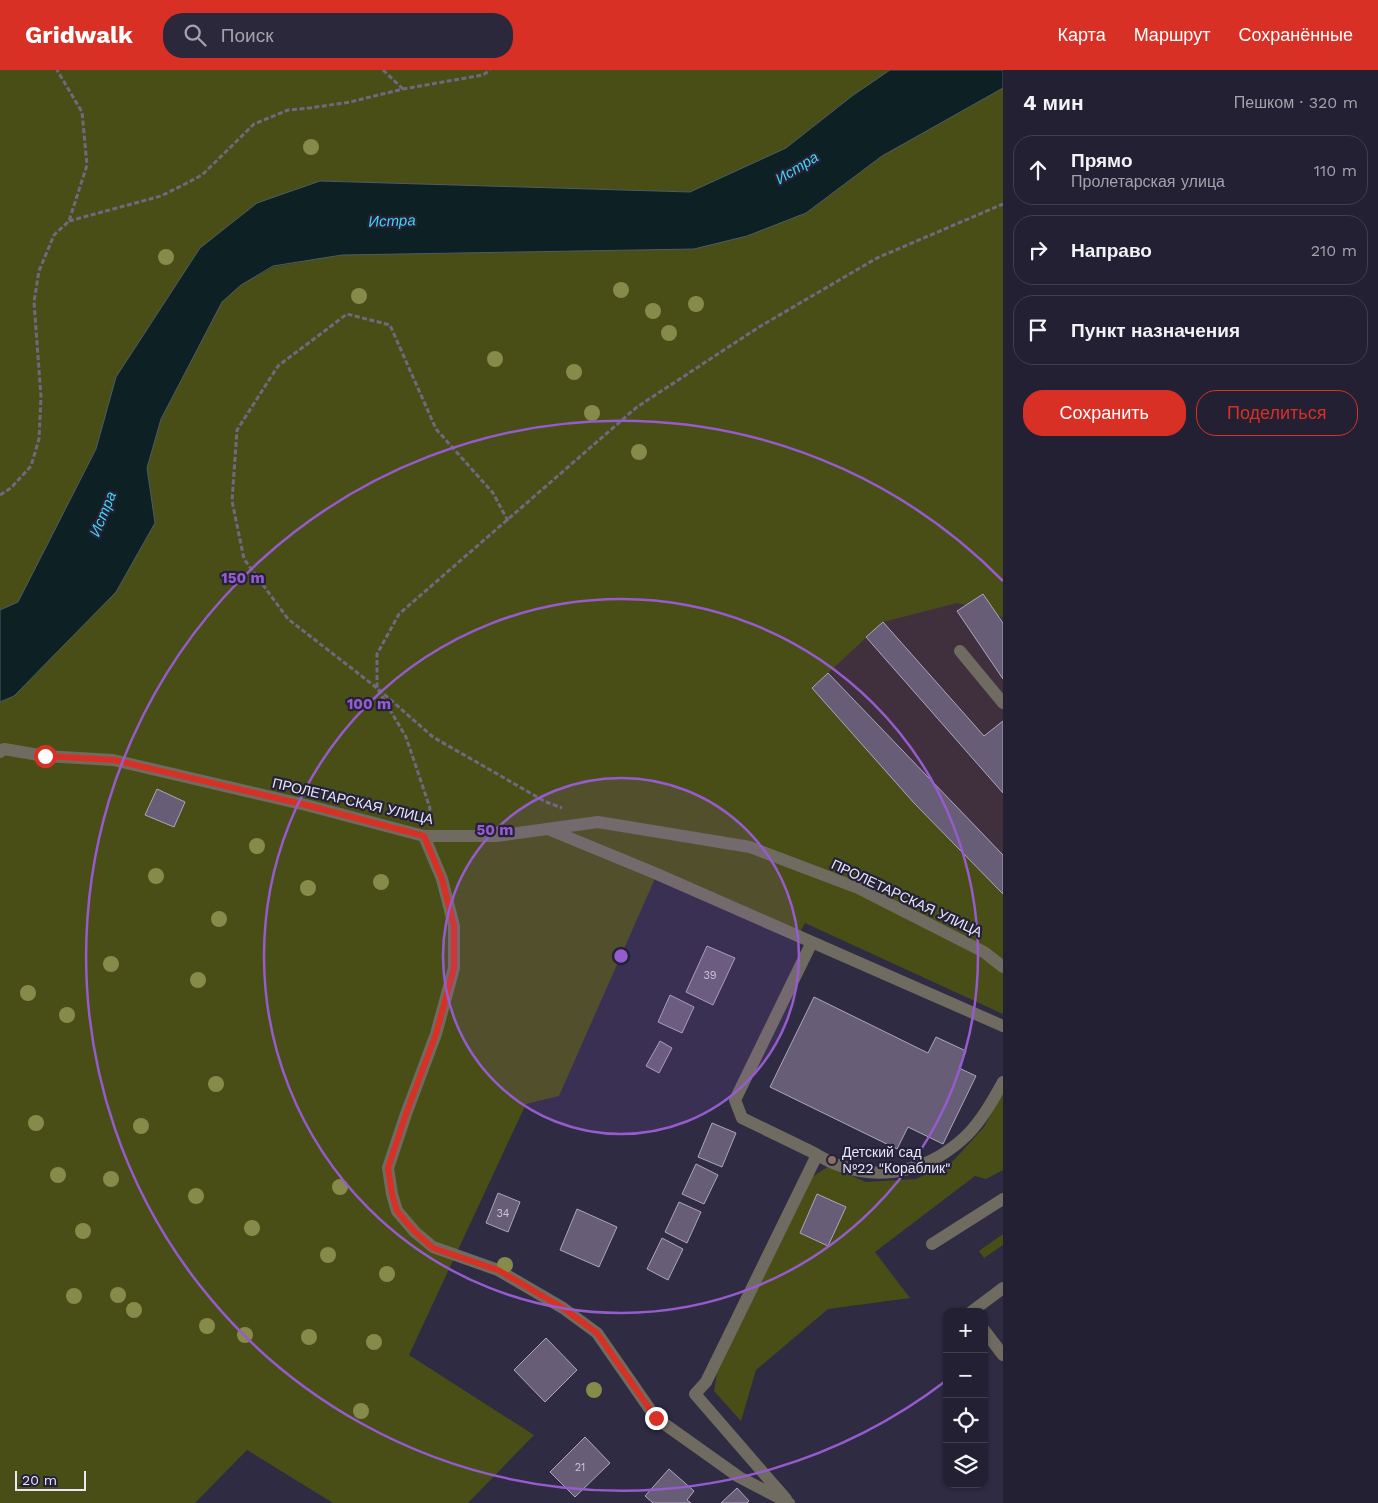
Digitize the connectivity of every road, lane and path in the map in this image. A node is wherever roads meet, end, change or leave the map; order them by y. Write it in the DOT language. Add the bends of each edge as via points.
graph roads {
  1 [pos="57,70"];
  2 [pos="383,70"];
  3 [pos="490,70"];
  4 [pos="403,89"];
  5 [pos="1003,204"];
  6 [pos="69,221"];
  7 [pos="0,495"];
  8 [pos="508,520"];
  9 [pos="960,651"];
  10 [pos="378,688"];
  11 [pos="1003,703"];
  12 [pos="0,752"];
  13 [pos="598,822"];
  14 [pos="548,829"];
  15 [pos="424,836"];
  16 [pos="812,942"];
  17 [pos="1003,967"];
  18 [pos="1003,1026"];
  19 [pos="1003,1082"];
  20 [pos="817,1155"];
  21 [pos="1003,1199"];
  22 [pos="932,1244"];
  23 [pos="1003,1288"];
  24 [pos="976,1308"];
  25 [pos="988,1335"];
  26 [pos="1003,1355"];
  27 [pos="789,1503"];
  1 -- 6 [label="path" via="82,112 87,165"];
  2 -- 4 [label="path"];
  3 -- 4 [label="path" via="483,75"];
  4 -- 6 [label="path" via="350,102 288,110 254,124 202,175 161,196"];
  5 -- 8 [label="path" via="877,258 759,327 637,407"];
  6 -- 7 [label="path" via="54,235 39,271 34,302 41,397 39,440 31,466"];
  8 -- 10 [label="path" via="399,614 377,654"];
  8 -- 10 [label="path" via="493,493 436,429 390,325 347,314 278,366 237,430 232,501 244,559 288,619"];
  9 -- 11 [label="street"];
  10 -- 13 [label="path" via="433,737 544,801"];
  10 -- 15 [label="path" via="406,737 430,808"];
  12 -- 15 [label="street, ПРОЛЕТАРСКАЯ УЛИЦА" via="4,749 45,756 114,760"];
  13 -- 14 [label="street, ПРОЛЕТАРСКАЯ УЛИЦА"];
  13 -- 17 [label="street, ПРОЛЕТАРСКАЯ УЛИЦА" via="750,847 858,888 984,952"];
  14 -- 15 [label="street, ПРОЛЕТАРСКАЯ УЛИЦА" via="496,836"];
  14 -- 16 [label="street"];
  15 -- 27 [label="street" via="442,879 454,926 454,968 436,1034 388,1168 397,1211 433,1248 498,1270 597,1333 656,1418 739,1478"];
  16 -- 18 [label="street"];
  16 -- 20 [label="street" via="735,1100 742,1118"];
  19 -- 20 [label="street" via="968,1134 930,1162 905,1171 874,1173 841,1166"];
  20 -- 27 [label="street" via="706,1382 695,1394"];
  21 -- 22 [label="street"];
  23 -- 24 [label="street"];
  25 -- 26 [label="street"];
}
